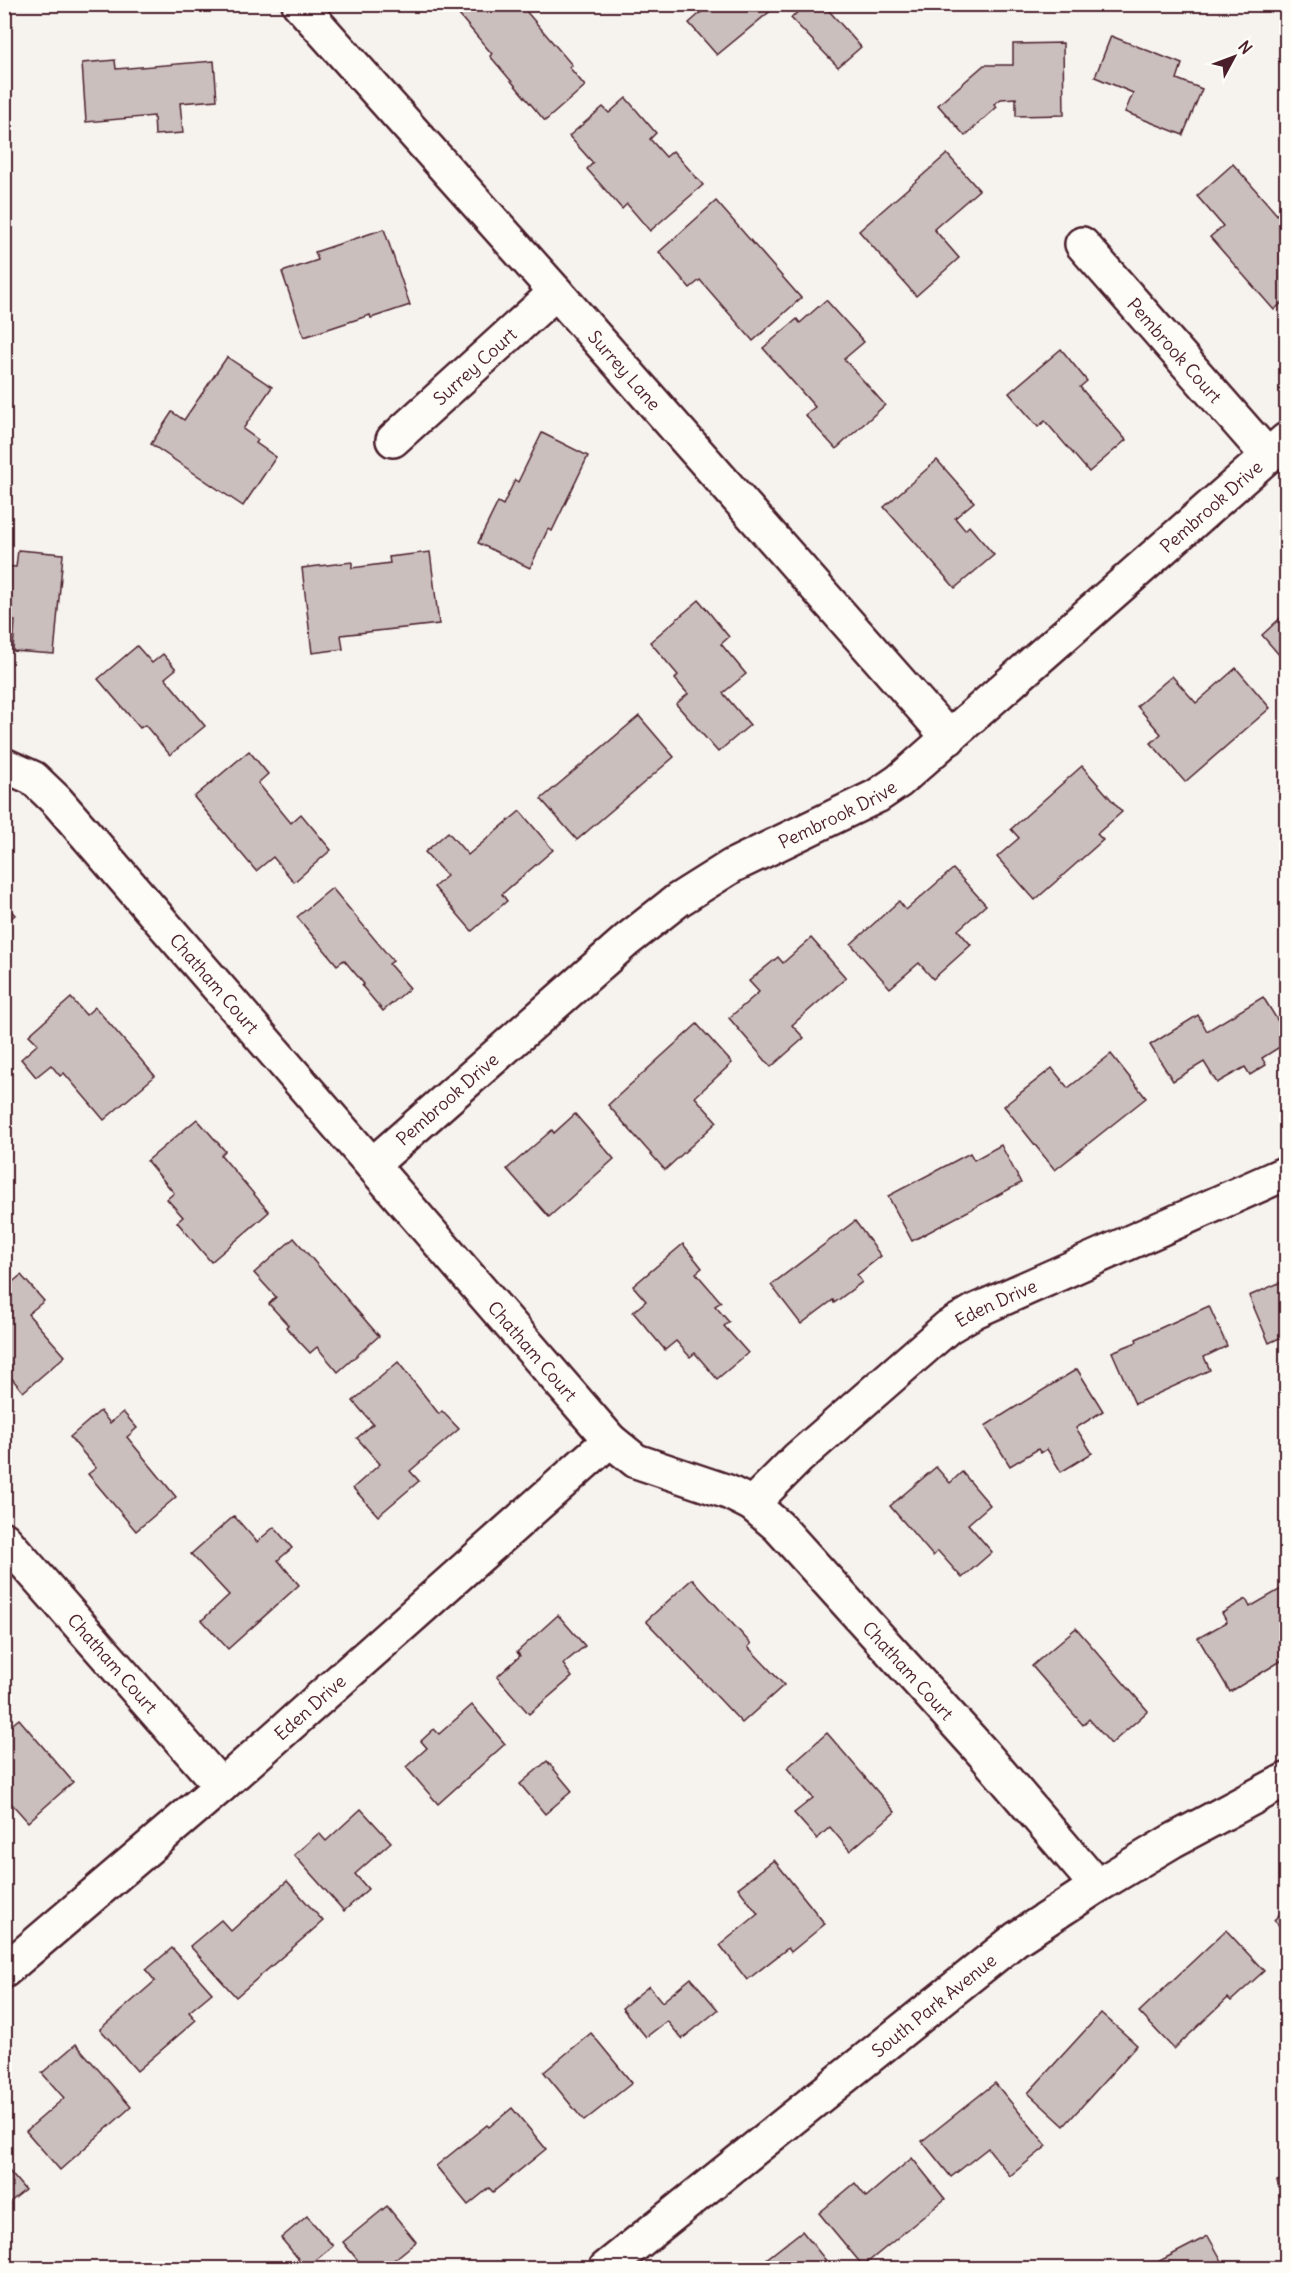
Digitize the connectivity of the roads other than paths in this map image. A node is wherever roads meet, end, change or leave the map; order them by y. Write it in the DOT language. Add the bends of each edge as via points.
graph roads {
  1 [pos="299,4"];
  2 [pos="1083,244"];
  3 [pos="556,292"];
  4 [pos="393,440"];
  5 [pos="1277,448"];
  6 [pos="949,738"];
  7 [pos="4,765"];
  8 [pos="372,1165"];
  9 [pos="1287,1173"];
  10 [pos="610,1440"];
  11 [pos="752,1504"];
  12 [pos="4,1539"];
  13 [pos="1287,1780"];
  14 [pos="220,1786"];
  15 [pos="1097,1886"];
  16 [pos="4,1971"];
  17 [pos="606,2268"];
  1 -- 3 [label="street, Surrey Lane"];
  2 -- 5 [label="street, Pembrook Court"];
  3 -- 4 [label="street, Surrey Court"];
  3 -- 6 [label="street, Surrey Lane"];
  5 -- 6 [label="street, Pembrook Drive"];
  6 -- 8 [label="street, Pembrook Drive" via="877,796 732,866 678,900 627,940"];
  7 -- 8 [label="street, Chatham Court" via="33,778 57,801"];
  8 -- 10 [label="street, Chatham Court"];
  9 -- 11 [label="street, Eden Drive" via="975,1311 948,1327 798,1458"];
  10 -- 11 [label="street, Chatham Court" via="636,1461"];
  10 -- 14 [label="street, Eden Drive"];
  11 -- 15 [label="street, Chatham Court" via="801,1550 983,1752"];
  12 -- 14 [label="street, Chatham Court"];
  13 -- 15 [label="street, South Park Avenue" via="1172,1840"];
  14 -- 16 [label="street, Eden Drive"];
  15 -- 17 [label="street, South Park Avenue" via="966,1977"];
}
